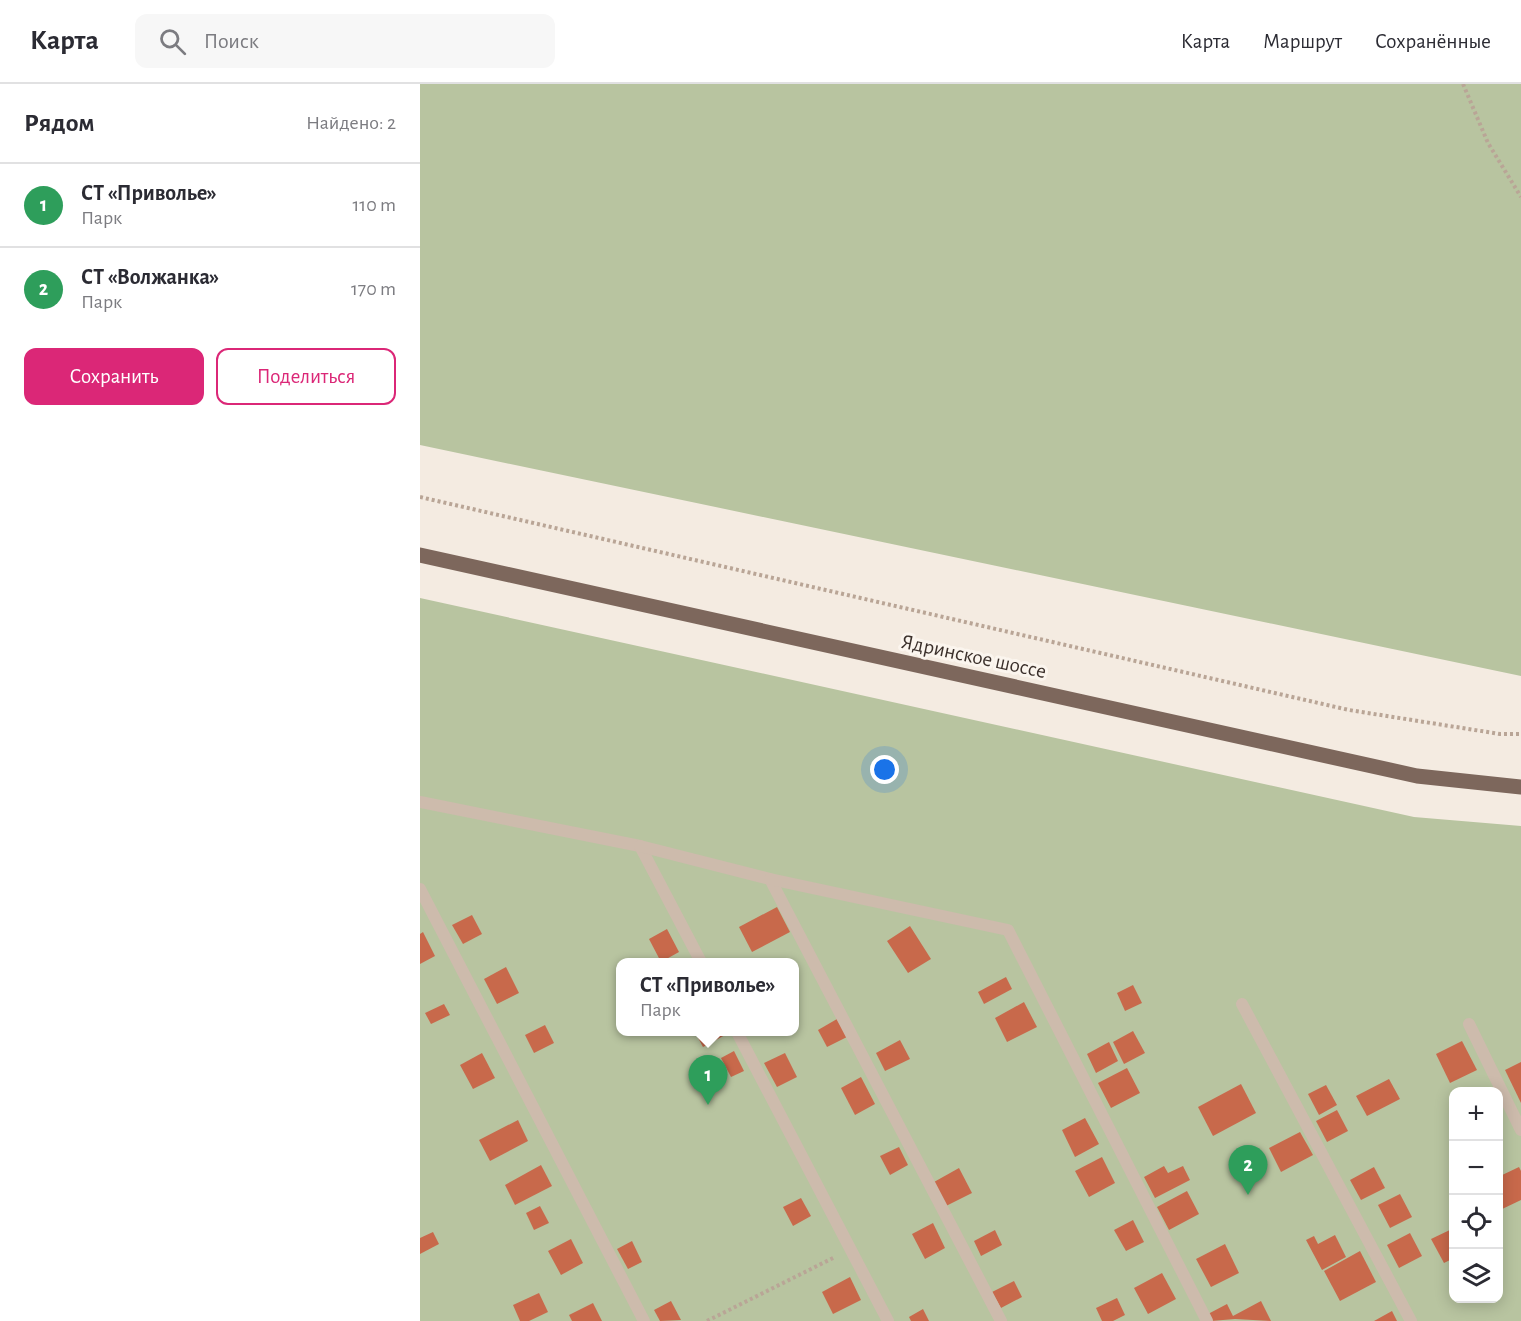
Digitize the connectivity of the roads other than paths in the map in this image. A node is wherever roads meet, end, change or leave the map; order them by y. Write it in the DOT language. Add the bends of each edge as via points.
graph roads {
  1 [pos="420,555"];
  2 [pos="1521,787"];
  3 [pos="420,802"];
  4 [pos="640,846"];
  5 [pos="770,879"];
  6 [pos="420,890"];
  7 [pos="698,958"];
  8 [pos="1242,1004"];
  9 [pos="1469,1024"];
  10 [pos="739,1036"];
  11 [pos="1521,1130"];
  12 [pos="644,1321"];
  13 [pos="888,1321"];
  14 [pos="1001,1321"];
  15 [pos="1208,1321"];
  16 [pos="1411,1321"];
  1 -- 2 [label="main road, Ядринское шоссе" via="1417,776"];
  3 -- 4 [label="lane"];
  4 -- 5 [label="lane"];
  4 -- 7 [label="lane"];
  5 -- 14 [label="lane"];
  5 -- 15 [label="lane" via="1008,930"];
  6 -- 12 [label="lane"];
  8 -- 16 [label="lane"];
  9 -- 11 [label="lane"];
  10 -- 13 [label="lane"];
}
